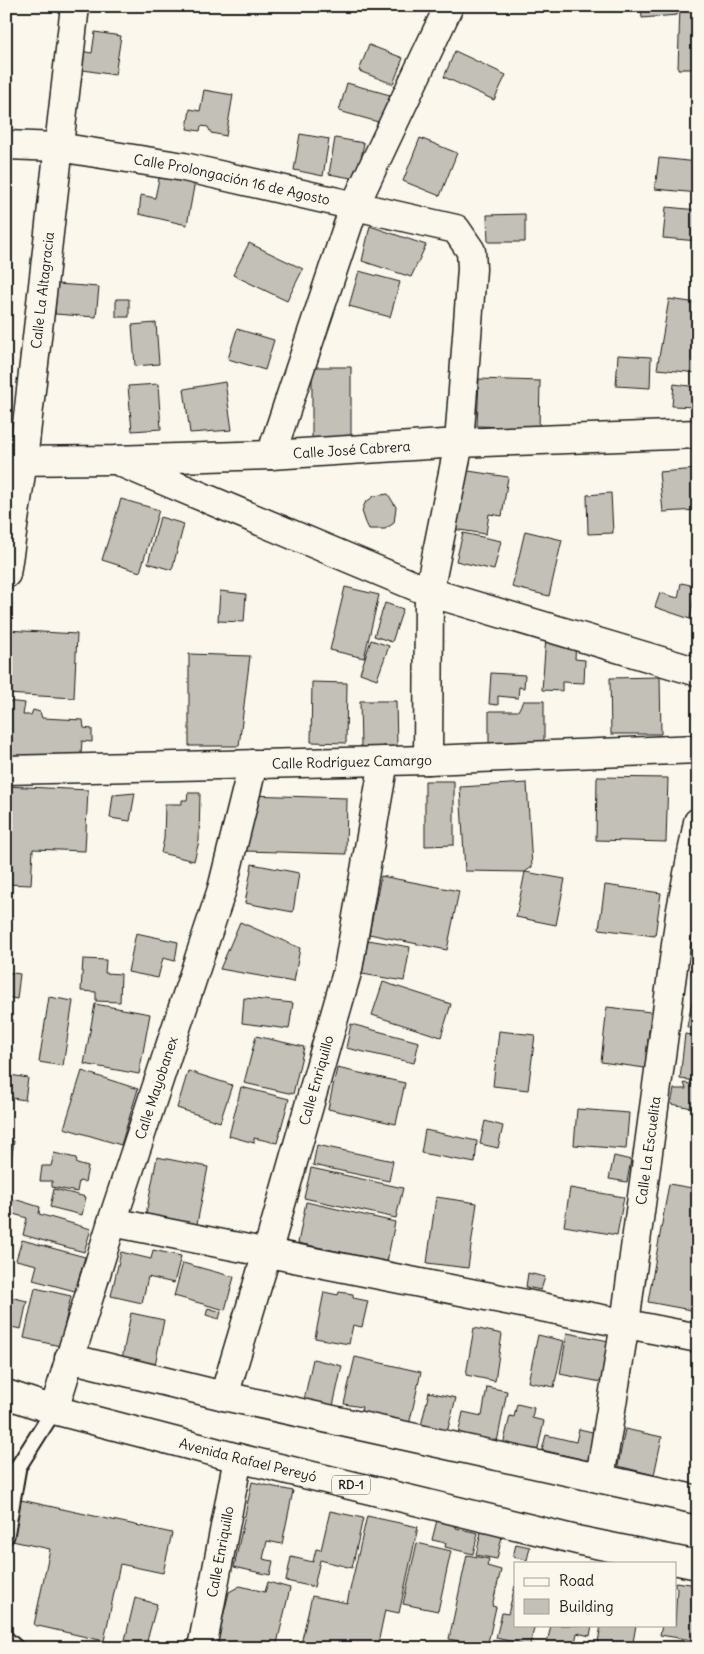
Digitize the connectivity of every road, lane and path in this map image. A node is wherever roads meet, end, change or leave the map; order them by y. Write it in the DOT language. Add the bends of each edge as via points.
graph roads {
  1 [pos="75,6"];
  2 [pos="449,6"];
  3 [pos="6,145"];
  4 [pos="58,147"];
  5 [pos="354,207"];
  6 [pos="698,434"];
  7 [pos="460,442"];
  8 [pos="271,455"];
  9 [pos="14,460"];
  10 [pos="114,460"];
  11 [pos="6,574"];
  12 [pos="429,592"];
  13 [pos="698,672"];
  14 [pos="698,749"];
  15 [pos="384,760"];
  16 [pos="428,760"];
  17 [pos="253,764"];
  18 [pos="6,770"];
  19 [pos="698,822"];
  20 [pos="689,918"];
  21 [pos="112,1222"];
  22 [pos="267,1253"];
  23 [pos="625,1323"];
  24 [pos="698,1338"];
  25 [pos="69,1358"];
  26 [pos="6,1394"];
  27 [pos="224,1396"];
  28 [pos="54,1410"];
  29 [pos="238,1458"];
  30 [pos="600,1478"];
  31 [pos="698,1500"];
  32 [pos="6,1536"];
  33 [pos="698,1565"];
  34 [pos="6,1639"];
  35 [pos="16,1648"];
  36 [pos="202,1648"];
  1 -- 4 [label="street, Calle La Altagracia"];
  2 -- 5 [label="street"];
  3 -- 4 [label="street, Calle Prolongación 16 de Agosto"];
  4 -- 5 [label="street, Calle Prolongación 16 de Agosto" via="184,166"];
  4 -- 9 [label="street, Calle La Altagracia"];
  5 -- 7 [label="street, Calle Prolongación 16 de Agosto" via="456,229 471,251"];
  5 -- 8 [label="street"];
  6 -- 7 [label="street, Calle José Cabrera"];
  7 -- 8 [label="street, Calle José Cabrera"];
  7 -- 12 [label="street"];
  8 -- 10 [label="street, Calle José Cabrera"];
  9 -- 10 [label="street, Calle José Cabrera"];
  9 -- 11 [label="street, Calle La Altagracia"];
  10 -- 12 [label="street"];
  12 -- 13 [label="street"];
  12 -- 16 [label="street"];
  14 -- 16 [label="street, Calle Rodríguez Camargo"];
  15 -- 16 [label="street, Calle Rodríguez Camargo"];
  15 -- 17 [label="street, Calle Rodríguez Camargo"];
  15 -- 22 [label="street, Calle Enriquillo" via="348,969"];
  17 -- 18 [label="street, Calle Rodríguez Camargo"];
  17 -- 21 [label="street, Calle Mayobanex" via="222,889"];
  19 -- 20 [label="street, Calle La Escuelita"];
  20 -- 23 [label="street, Calle La Escuelita"];
  21 -- 22 [label="street"];
  21 -- 25 [label="street, Calle Mayobanex"];
  22 -- 23 [label="street"];
  22 -- 27 [label="street, Calle Enriquillo"];
  23 -- 24 [label="street"];
  23 -- 30 [label="street, Calle La Escuelita"];
  25 -- 27 [label="street"];
  25 -- 28 [label="street, Calle Mayobanex"];
  26 -- 28 [label="street, Avenida Rafael Pereyó / RD-1"];
  27 -- 30 [label="street"];
  28 -- 29 [label="street, Avenida Rafael Pereyó / RD-1"];
  28 -- 32 [label="lane" via="18,1467"];
  29 -- 33 [label="street, Avenida Rafael Pereyó / RD-1" via="581,1541"];
  29 -- 36 [label="street, Calle Enriquillo"];
  30 -- 31 [label="street"];
  34 -- 35 [label="lane"];
}
